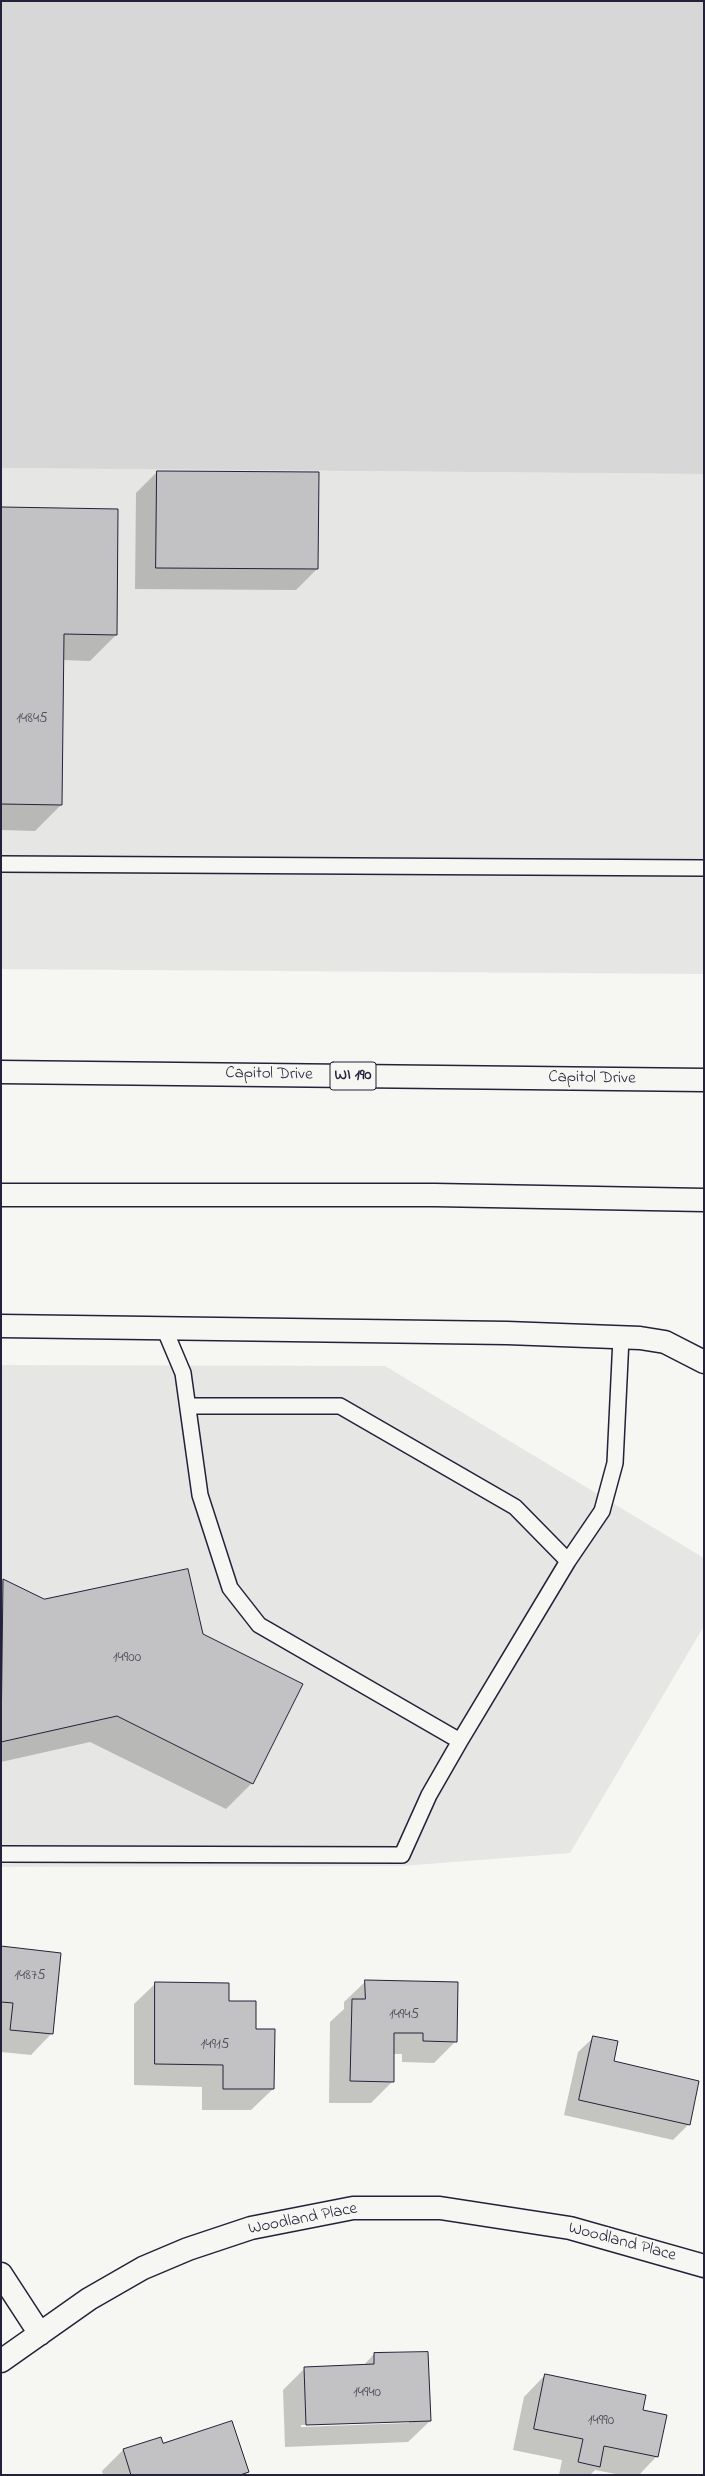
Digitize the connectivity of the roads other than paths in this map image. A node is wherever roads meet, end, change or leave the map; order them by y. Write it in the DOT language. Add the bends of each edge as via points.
graph roads {
  1 [pos="1,864"];
  2 [pos="704,868"];
  3 [pos="1,1072"];
  4 [pos="704,1080"];
  5 [pos="1,1195"];
  6 [pos="704,1200"];
  7 [pos="1,1326"];
  8 [pos="164,1328"];
  9 [pos="621,1338"];
  10 [pos="704,1362"];
  11 [pos="188,1406"];
  12 [pos="568,1561"];
  13 [pos="460,1741"];
  14 [pos="1,1854"];
  15 [pos="704,2266"];
  16 [pos="1,2274"];
  17 [pos="40,2334"];
  18 [pos="1,2361"];
  1 -- 2 [label="lane"];
  3 -- 4 [label="street, Capitol Drive / WI 190"];
  5 -- 6 [label="street" via="436,1195"];
  7 -- 8 [label="street"];
  8 -- 9 [label="street" via="507,1333"];
  8 -- 11 [label="lane" via="183,1373"];
  9 -- 10 [label="street" via="665,1342"];
  9 -- 12 [label="lane" via="615,1462 602,1510"];
  11 -- 12 [label="lane" via="340,1406 515,1508"];
  11 -- 13 [label="lane" via="200,1495 230,1588 259,1625"];
  12 -- 13 [label="lane"];
  13 -- 14 [label="lane" via="429,1795 402,1855"];
  15 -- 17 [label="street, Woodland Place" via="570,2228 440,2208 353,2208 251,2228 188,2249 143,2268 89,2299"];
  16 -- 17 [label="street"];
  17 -- 18 [label="street, Woodland Place"];
}
